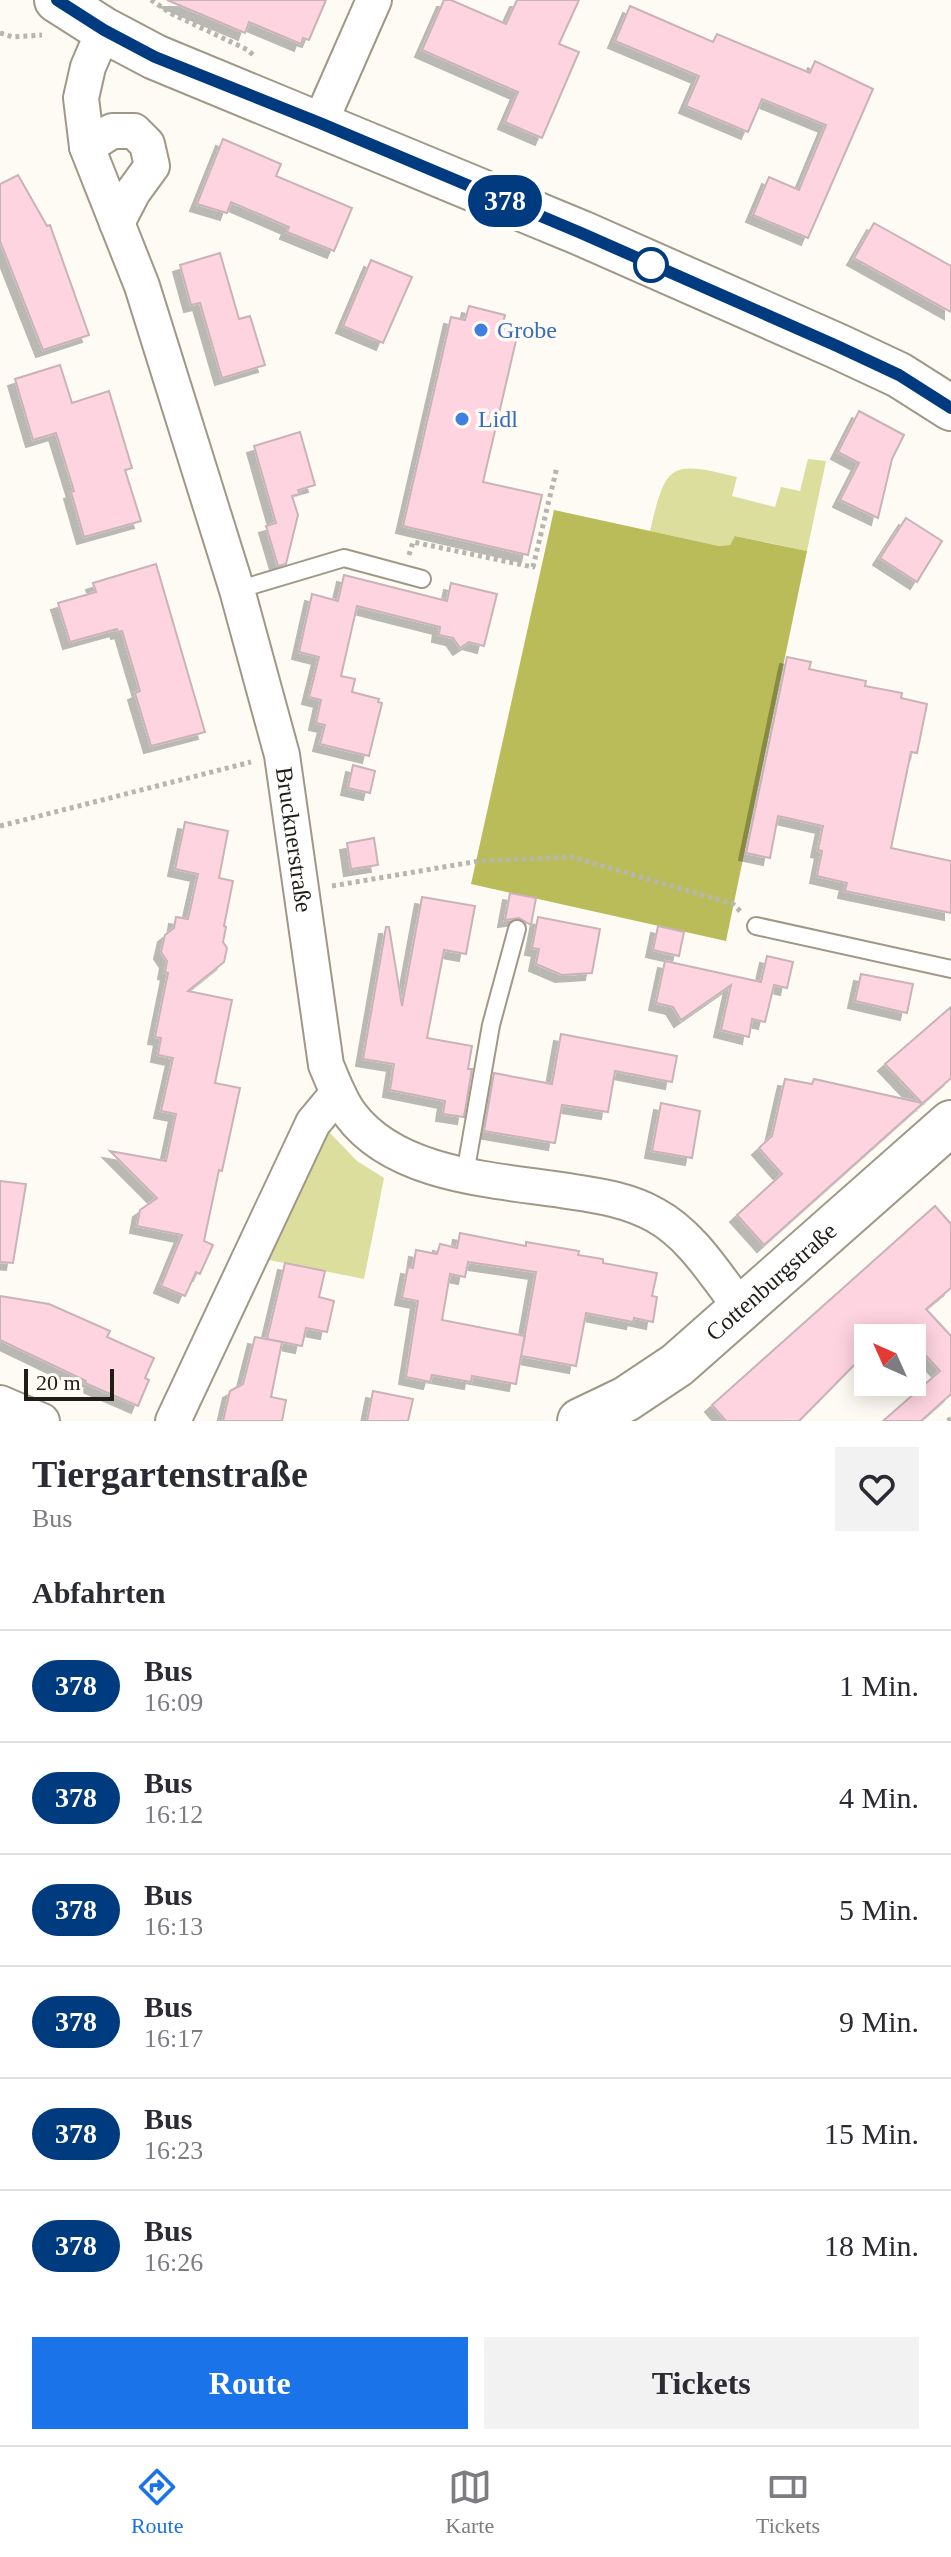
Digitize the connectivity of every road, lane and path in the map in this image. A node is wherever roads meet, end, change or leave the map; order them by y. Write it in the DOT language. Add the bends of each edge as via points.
graph roads {
  1 [pos="57,0"];
  2 [pos="374,0"];
  3 [pos="104,30"];
  4 [pos="320,123"];
  5 [pos="87,147"];
  6 [pos="117,223"];
  7 [pos="951,408"];
  8 [pos="557,467"];
  9 [pos="403,573"];
  10 [pos="422,579"];
  11 [pos="237,590"];
  12 [pos="282,755"];
  13 [pos="0,826"];
  14 [pos="303,892"];
  15 [pos="756,926"];
  16 [pos="517,929"];
  17 [pos="951,969"];
  18 [pos="338,1093"];
  19 [pos="949,1127"];
  20 [pos="465,1174"];
  21 [pos="741,1308"];
  22 [pos="0,1403"];
  23 [pos="42,1421"];
  24 [pos="173,1421"];
  25 [pos="580,1421"];
  1 -- 3 [label="main road"];
  2 -- 4 [label="street"];
  3 -- 4 [label="main road" via="155,57"];
  3 -- 5 [label="street, Brucknerstraße" via="81,98"];
  4 -- 7 [label="main road" via="837,346 899,375"];
  5 -- 6 [label="street, Brucknerstraße"];
  5 -- 6 [label="street" via="112,131 134,131 147,144 152,166"];
  6 -- 11 [label="street, Brucknerstraße" via="142,286"];
  8 -- 9 [label="path" via="533,567 413,542"];
  9 -- 10 [label="lane"];
  9 -- 11 [label="lane" via="344,558"];
  11 -- 12 [label="street, Brucknerstraße"];
  12 -- 13 [label="path"];
  12 -- 14 [label="street, Brucknerstraße"];
  14 -- 15 [label="path" via="479,861 572,857 733,904"];
  14 -- 18 [label="street, Brucknerstraße" via="326,1065"];
  15 -- 17 [label="lane"];
  16 -- 20 [label="lane" via="491,1025"];
  18 -- 20 [label="street, Brucknerstraße" via="378,1143 402,1157"];
  18 -- 24 [label="street" via="313,1123"];
  19 -- 21 [label="main road, Cottenburgstraße"];
  20 -- 21 [label="street, Brucknerstraße" via="611,1198 656,1215 695,1249"];
  21 -- 25 [label="main road, Cottenburgstraße" via="677,1365"];
  22 -- 23 [label="street"];
}
